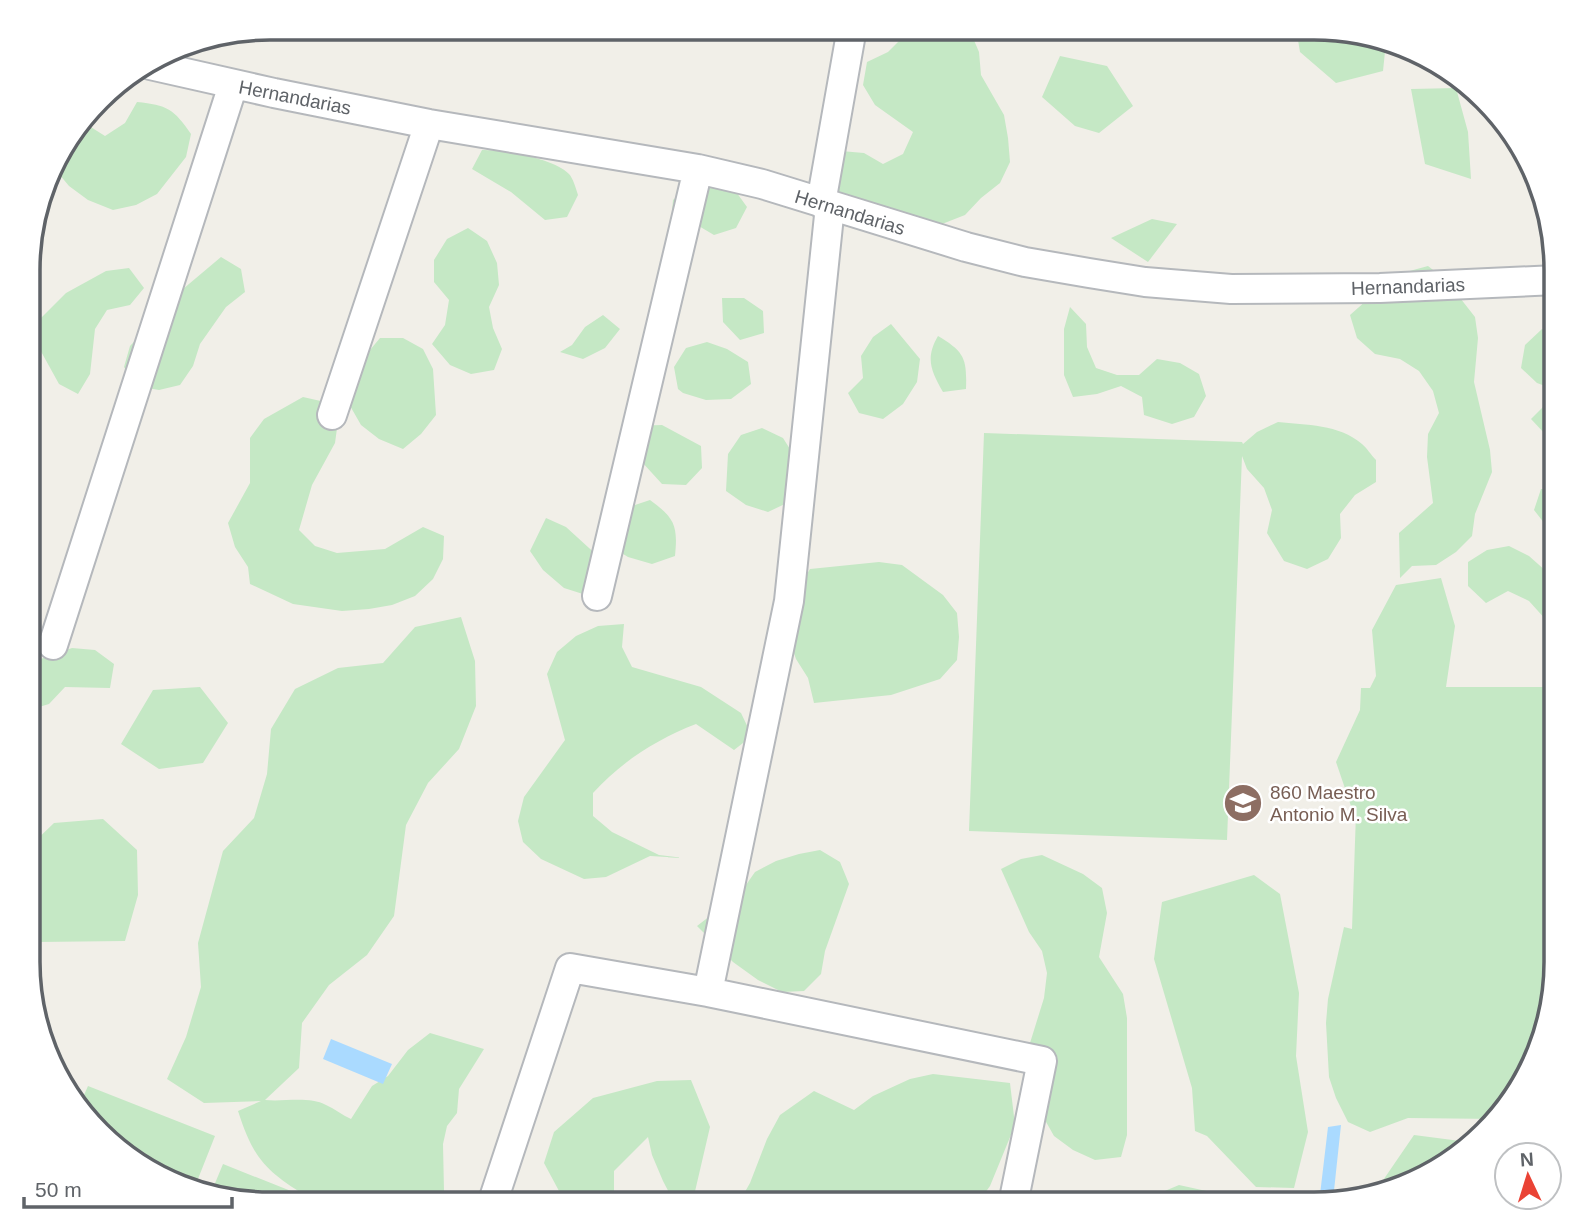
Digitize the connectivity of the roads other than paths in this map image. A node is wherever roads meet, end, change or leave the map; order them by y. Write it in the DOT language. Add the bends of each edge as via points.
graph roads {
  1 [pos="850,41"];
  2 [pos="161,68"];
  3 [pos="233,85"];
  4 [pos="429,124"];
  5 [pos="698,169"];
  6 [pos="826,204"];
  7 [pos="1544,281"];
  8 [pos="332,415"];
  9 [pos="597,596"];
  10 [pos="53,645"];
  11 [pos="708,992"];
  12 [pos="496,1191"];
  13 [pos="1015,1192"];
  1 -- 6 [label="street"];
  2 -- 3 [label="street, Hernandarias"];
  3 -- 4 [label="street, Hernandarias"];
  3 -- 10 [label="street"];
  4 -- 5 [label="street, Hernandarias"];
  4 -- 8 [label="street"];
  5 -- 6 [label="street, Hernandarias"];
  5 -- 9 [label="street"];
  6 -- 7 [label="street, Hernandarias" via="1002,256 1145,282 1245,289"];
  6 -- 11 [label="street" via="789,601"];
  11 -- 12 [label="street" via="570,968"];
  11 -- 13 [label="street" via="1042,1061"];
}
